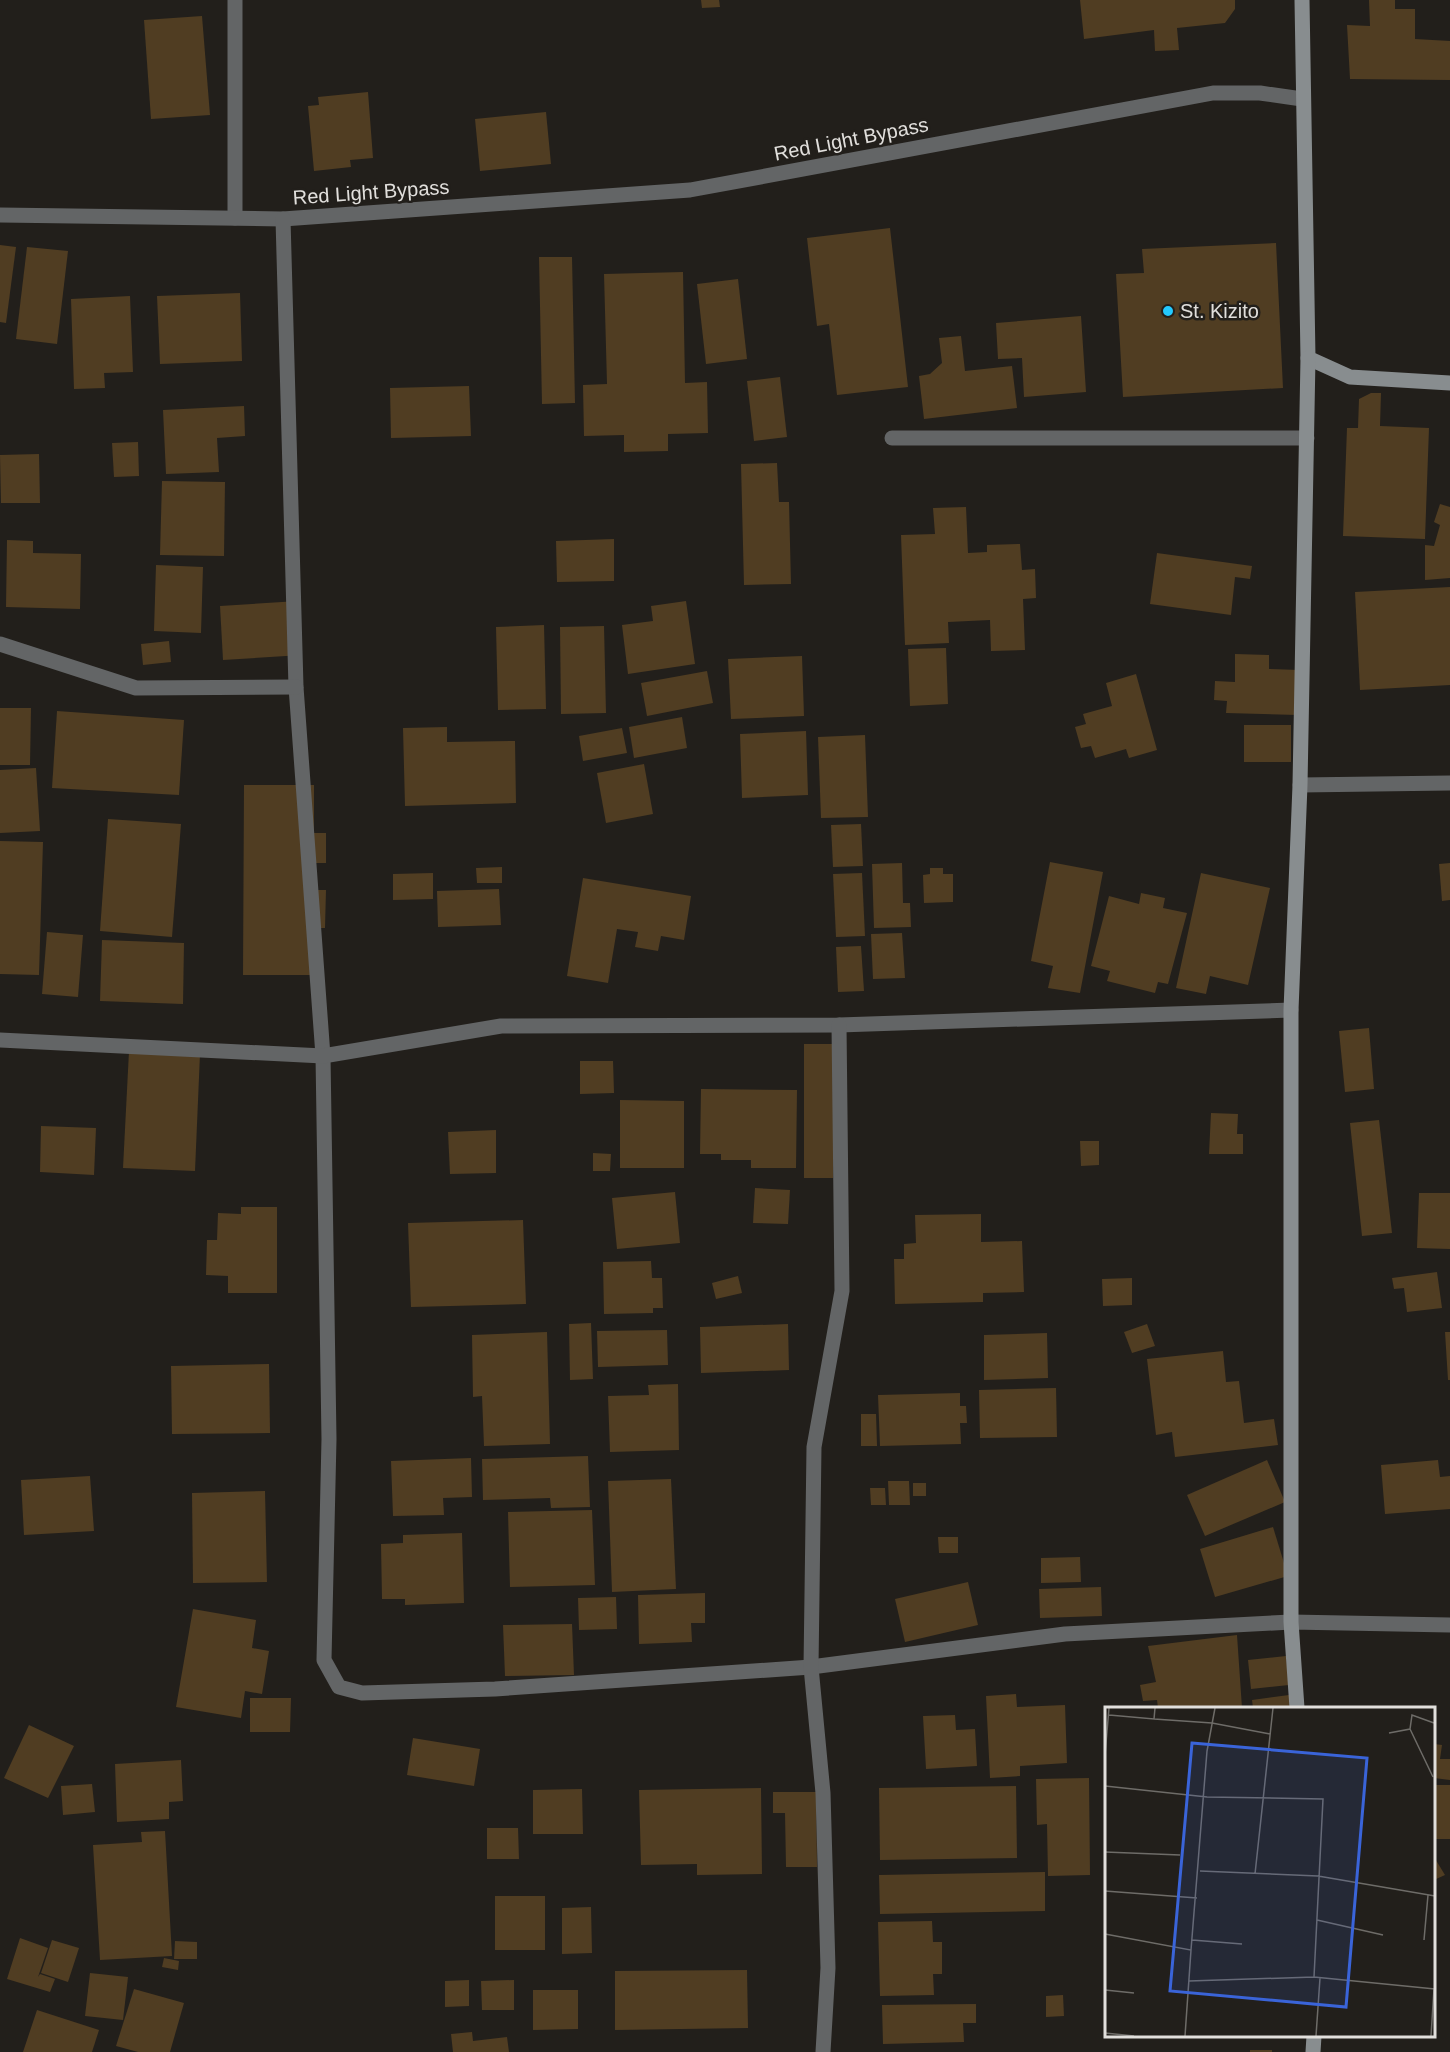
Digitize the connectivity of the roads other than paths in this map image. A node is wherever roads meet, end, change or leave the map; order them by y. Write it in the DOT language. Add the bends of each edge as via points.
graph roads {
  1 [pos="235,0"];
  2 [pos="1302,0"];
  3 [pos="1302,99"];
  4 [pos="0,215"];
  5 [pos="235,218"];
  6 [pos="283,219"];
  7 [pos="1308,358"];
  8 [pos="1450,383"];
  9 [pos="892,438"];
  10 [pos="1307,438"];
  11 [pos="0,644"];
  12 [pos="296,687"];
  13 [pos="1450,783"];
  14 [pos="1300,785"];
  15 [pos="1291,1010"];
  16 [pos="839,1024"];
  17 [pos="0,1040"];
  18 [pos="323,1056"];
  19 [pos="1291,1622"];
  20 [pos="1450,1625"];
  21 [pos="810,1667"];
  22 [pos="1297,1707"];
  23 [pos="1314,2037"];
  24 [pos="823,2052"];
  25 [pos="1313,2052"];
  1 -- 5 [label="street"];
  2 -- 3 [label="street"];
  3 -- 6 [label="street, Red Light Bypass" via="1260,93 1213,93 690,190"];
  3 -- 7 [label="street"];
  4 -- 5 [label="street, Red Light Bypass"];
  5 -- 6 [label="street, Red Light Bypass"];
  6 -- 12 [label="street"];
  7 -- 8 [label="street" via="1350,376"];
  7 -- 10 [label="street"];
  9 -- 10 [label="street"];
  10 -- 14 [label="street"];
  11 -- 12 [label="street" via="136,688"];
  12 -- 18 [label="street"];
  13 -- 14 [label="street"];
  14 -- 15 [label="street"];
  15 -- 16 [label="street"];
  15 -- 19 [label="street"];
  16 -- 18 [label="street" via="501,1026"];
  16 -- 21 [label="street" via="842,1291 814,1447"];
  17 -- 18 [label="street"];
  18 -- 21 [label="street" via="328,1439 324,1660 339,1687 362,1693 495,1689"];
  19 -- 20 [label="street"];
  19 -- 21 [label="street" via="1065,1634"];
  19 -- 22 [label="street"];
  21 -- 24 [label="street" via="823,1793 828,1968"];
  23 -- 25 [label="street"];
}
